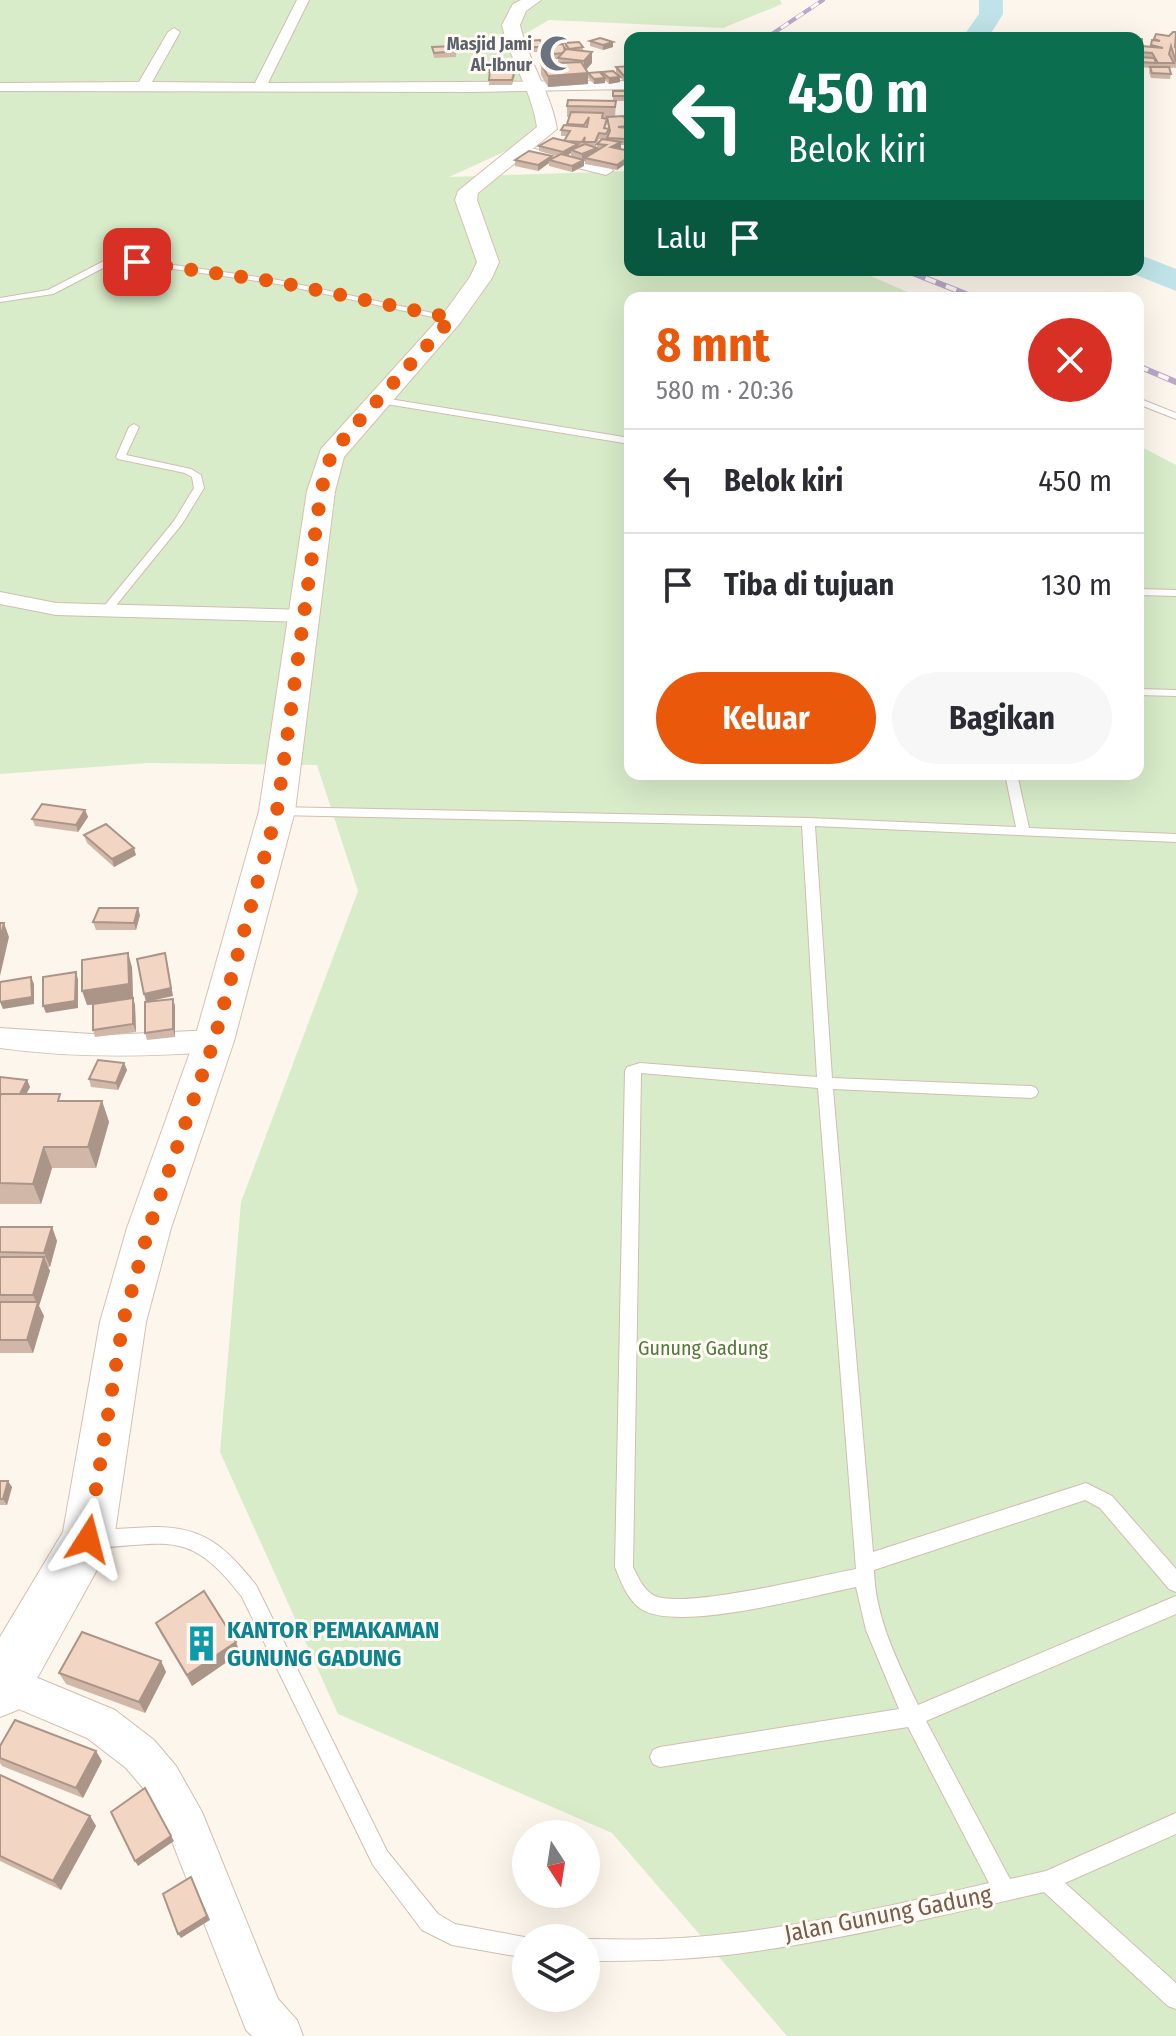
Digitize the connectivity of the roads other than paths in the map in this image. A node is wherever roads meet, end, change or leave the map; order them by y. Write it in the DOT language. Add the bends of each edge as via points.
graph roads {
  1 [pos="303,0"];
  2 [pos="533,0"];
  3 [pos="174,32"];
  4 [pos="261,85"];
  5 [pos="624,85"];
  6 [pos="0,87"];
  7 [pos="143,87"];
  8 [pos="532,88"];
  9 [pos="523,150"];
  10 [pos="606,171"];
  11 [pos="0,300"];
  12 [pos="452,318"];
  13 [pos="377,400"];
  14 [pos="1144,403"];
  15 [pos="1176,416"];
  16 [pos="134,427"];
  17 [pos="624,440"];
  18 [pos="1144,592"];
  19 [pos="1176,593"];
  20 [pos="0,598"];
  21 [pos="105,612"];
  22 [pos="305,616"];
  23 [pos="1144,692"];
  24 [pos="1176,693"];
  25 [pos="1012,780"];
  26 [pos="277,811"];
  27 [pos="808,822"];
  28 [pos="1023,830"];
  29 [pos="1176,838"];
  30 [pos="0,1038"];
  31 [pos="214,1041"];
  32 [pos="825,1083"];
  33 [pos="1031,1092"];
  34 [pos="88,1539"];
  35 [pos="863,1570"];
  36 [pos="1176,1583"];
  37 [pos="1176,1605"];
  38 [pos="2,1686"];
  39 [pos="915,1716"];
  40 [pos="660,1757"];
  41 [pos="1176,1823"];
  42 [pos="1047,1881"];
  43 [pos="1005,1891"];
  44 [pos="512,1945"];
  45 [pos="600,1950"];
  46 [pos="1176,1998"];
  47 [pos="281,2036"];
  1 -- 4 [label="street"];
  2 -- 8 [label="street" via="519,8 511,25"];
  3 -- 7 [label="street"];
  4 -- 7 [label="street"];
  4 -- 8 [label="street"];
  5 -- 8 [label="street"];
  6 -- 7 [label="street"];
  8 -- 9 [label="street" via="547,129"];
  9 -- 10 [label="street"];
  9 -- 12 [label="street" via="468,191 466,200 488,262"];
  11 -- 12 [label="lane" via="50,292 105,264 125,260 278,282"];
  12 -- 13 [label="street"];
  13 -- 17 [label="lane"];
  13 -- 22 [label="street" via="331,455 321,491"];
  14 -- 15 [label="lane"];
  16 -- 21 [label="lane" via="121,457 188,471 196,475 199,488"];
  18 -- 19 [label="lane"];
  20 -- 21 [label="street"];
  21 -- 22 [label="street"];
  22 -- 26 [label="street"];
  23 -- 24 [label="lane"];
  25 -- 28 [label="lane"];
  26 -- 27 [label="lane"];
  26 -- 31 [label="street"];
  27 -- 28 [label="lane"];
  27 -- 32 [label="lane"];
  28 -- 29 [label="lane"];
  30 -- 31 [label="street" via="92,1047"];
  31 -- 34 [label="street" via="149,1228 123,1322"];
  32 -- 33 [label="lane"];
  32 -- 35 [label="lane"];
  32 -- 35 [label="lane" via="632,1071 624,1567 637,1594 655,1606 690,1609"];
  34 -- 38 [label="street"];
  34 -- 44 [label="lane" via="183,1537 231,1567 249,1591 380,1858 430,1922 452,1934"];
  35 -- 36 [label="lane" via="1086,1491 1106,1502"];
  35 -- 39 [label="lane" via="869,1612"];
  37 -- 39 [label="lane"];
  38 -- 47 [label="street" via="101,1724 140,1754 162,1780 187,1827 262,2014"];
  39 -- 40 [label="lane"];
  39 -- 43 [label="lane"];
  41 -- 42 [label="lane, Jalan Gunung Gadung"];
  42 -- 43 [label="lane, Jalan Gunung Gadung"];
  42 -- 46 [label="lane"];
  43 -- 45 [label="lane, Jalan Gunung Gadung" via="754,1941"];
}
